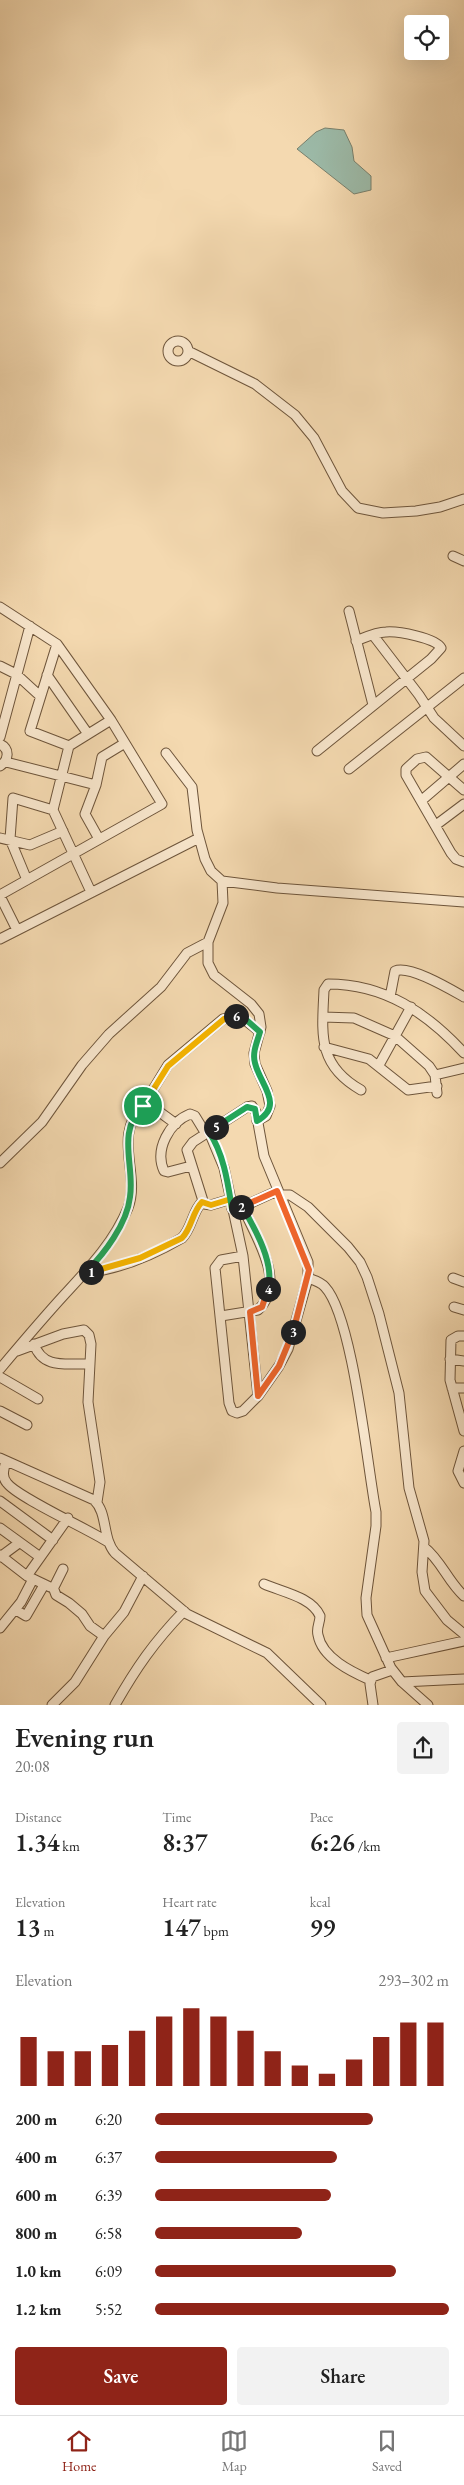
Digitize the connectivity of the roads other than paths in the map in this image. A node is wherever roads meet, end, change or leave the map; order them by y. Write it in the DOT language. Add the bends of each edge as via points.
graph roads {
  1 [pos="188,351"];
  2 [pos="464,498"];
  3 [pos="453,556"];
  4 [pos="464,561"];
  5 [pos="0,607"];
  6 [pos="349,611"];
  7 [pos="30,626"];
  8 [pos="373,635"];
  9 [pos="356,640"];
  10 [pos="57,644"];
  11 [pos="0,666"];
  12 [pos="16,674"];
  13 [pos="47,675"];
  14 [pos="405,678"];
  15 [pos="464,678"];
  16 [pos="40,696"];
  17 [pos="373,705"];
  18 [pos="428,708"];
  19 [pos="111,720"];
  20 [pos="88,734"];
  21 [pos="0,737"];
  22 [pos="125,743"];
  23 [pos="0,744"];
  24 [pos="69,746"];
  25 [pos="464,746"];
  26 [pos="317,751"];
  27 [pos="166,753"];
  28 [pos="3,764"];
  29 [pos="464,764"];
  30 [pos="349,769"];
  31 [pos="62,775"];
  32 [pos="448,776"];
  33 [pos="96,785"];
  34 [pos="464,790"];
  35 [pos="422,800"];
  36 [pos="464,804"];
  37 [pos="53,810"];
  38 [pos="436,825"];
  39 [pos="62,831"];
  40 [pos="0,838"];
  41 [pos="199,838"];
  42 [pos="10,839"];
  43 [pos="99,839"];
  44 [pos="73,854"];
  45 [pos="464,862"];
  46 [pos="27,880"];
  47 [pos="222,881"];
  48 [pos="91,892"];
  49 [pos="0,895"];
  50 [pos="464,902"];
  51 [pos="17,930"];
  52 [pos="0,939"];
  53 [pos="208,942"];
  54 [pos="390,996"];
  55 [pos="464,997"];
  56 [pos="411,1007"];
  57 [pos="323,1017"];
  58 [pos="260,1032"];
  59 [pos="395,1036"];
  60 [pos="324,1047"];
  61 [pos="464,1053"];
  62 [pos="379,1065"];
  63 [pos="464,1068"];
  64 [pos="435,1075"];
  65 [pos="361,1090"];
  66 [pos="143,1106"];
  67 [pos="257,1121"];
  68 [pos="176,1124"];
  69 [pos="208,1133"];
  70 [pos="0,1163"];
  71 [pos="191,1166"];
  72 [pos="278,1193"];
  73 [pos="231,1199"];
  74 [pos="202,1202"];
  75 [pos="237,1208"];
  76 [pos="243,1256"];
  77 [pos="86,1272"];
  78 [pos="308,1278"];
  79 [pos="453,1278"];
  80 [pos="464,1282"];
  81 [pos="454,1308"];
  82 [pos="464,1310"];
  83 [pos="250,1312"];
  84 [pos="221,1316"];
  85 [pos="464,1336"];
  86 [pos="34,1344"];
  87 [pos="15,1352"];
  88 [pos="450,1359"];
  89 [pos="464,1361"];
  90 [pos="90,1364"];
  91 [pos="0,1369"];
  92 [pos="0,1377"];
  93 [pos="452,1388"];
  94 [pos="464,1388"];
  95 [pos="258,1396"];
  96 [pos="38,1400"];
  97 [pos="461,1405"];
  98 [pos="0,1411"];
  99 [pos="28,1425"];
  100 [pos="464,1431"];
  101 [pos="464,1450"];
  102 [pos="3,1460"];
  103 [pos="464,1483"];
  104 [pos="0,1501"];
  105 [pos="97,1502"];
  106 [pos="68,1518"];
  107 [pos="0,1528"];
  108 [pos="53,1540"];
  109 [pos="108,1542"];
  110 [pos="19,1543"];
  111 [pos="424,1547"];
  112 [pos="0,1556"];
  113 [pos="40,1557"];
  114 [pos="63,1570"];
  115 [pos="143,1576"];
  116 [pos="30,1577"];
  117 [pos="264,1584"];
  118 [pos="49,1586"];
  119 [pos="464,1596"];
  120 [pos="16,1610"];
  121 [pos="184,1611"];
  122 [pos="0,1628"];
  123 [pos="464,1634"];
  124 [pos="104,1636"];
  125 [pos="464,1641"];
  126 [pos="386,1658"];
  127 [pos="392,1670"];
  128 [pos="464,1679"];
  129 [pos="370,1680"];
  130 [pos="402,1682"];
  131 [pos="52,1705"];
  132 [pos="115,1705"];
  133 [pos="321,1705"];
  134 [pos="373,1705"];
  135 [pos="428,1705"];
  1 -- 2 [label="street" via="255,384 295,415 314,438 342,491 358,508 383,513 416,511"];
  3 -- 4 [label="street"];
  5 -- 7 [label="street"];
  6 -- 9 [label="street"];
  7 -- 10 [label="street"];
  7 -- 12 [label="street"];
  8 -- 9 [label="street"];
  8 -- 14 [label="street"];
  8 -- 14 [label="street" via="392,631 429,639 440,645 438,653"];
  9 -- 17 [label="street"];
  10 -- 13 [label="street"];
  10 -- 19 [label="street"];
  11 -- 12 [label="street"];
  12 -- 16 [label="street"];
  12 -- 21 [label="street"];
  13 -- 16 [label="street"];
  13 -- 20 [label="street"];
  14 -- 17 [label="street"];
  14 -- 18 [label="street"];
  15 -- 18 [label="street"];
  16 -- 24 [label="street" via="30,731"];
  17 -- 26 [label="street"];
  18 -- 25 [label="street" via="434,718"];
  18 -- 30 [label="street"];
  19 -- 20 [label="street"];
  19 -- 22 [label="street"];
  20 -- 24 [label="street"];
  22 -- 33 [label="street" via="102,757"];
  22 -- 43 [label="street" via="162,804"];
  23 -- 28 [label="street" via="7,750"];
  24 -- 31 [label="street"];
  27 -- 41 [label="street" via="192,787"];
  28 -- 31 [label="street"];
  29 -- 32 [label="street"];
  31 -- 33 [label="street"];
  31 -- 37 [label="street"];
  32 -- 34 [label="street"];
  32 -- 35 [label="street"];
  32 -- 35 [label="street" via="426,757 407,766 406,775"];
  33 -- 43 [label="street" via="85,814"];
  35 -- 38 [label="street"];
  36 -- 38 [label="street"];
  37 -- 39 [label="street"];
  37 -- 42 [label="street" via="13,798"];
  38 -- 45 [label="street" via="454,857"];
  39 -- 42 [label="street" via="30,845"];
  39 -- 44 [label="street"];
  40 -- 42 [label="street"];
  41 -- 47 [label="street" via="204,859"];
  41 -- 48 [label="street"];
  42 -- 46 [label="street"];
  43 -- 44 [label="street"];
  44 -- 46 [label="street"];
  44 -- 48 [label="street"];
  46 -- 49 [label="street"];
  47 -- 50 [label="street"];
  47 -- 53 [label="street" via="222,907"];
  48 -- 51 [label="street"];
  49 -- 51 [label="street"];
  51 -- 52 [label="street"];
  53 -- 58 [label="street" via="210,970 256,1009"];
  53 -- 70 [label="street" via="187,953 161,987 109,1034 82,1065 42,1122"];
  54 -- 55 [label="street" via="393,975 401,970 427,978"];
  54 -- 56 [label="street"];
  54 -- 57 [label="street" via="353,986 328,984 325,987"];
  56 -- 59 [label="street"];
  56 -- 61 [label="street" via="437,1025"];
  57 -- 59 [label="street" via="354,1018"];
  57 -- 60 [label="street"];
  58 -- 66 [label="street" via="243,1017 224,1019 168,1066"];
  58 -- 67 [label="street" via="254,1053 255,1064 270,1106 266,1116"];
  59 -- 62 [label="street"];
  59 -- 64 [label="street"];
  60 -- 62 [label="street" via="361,1055"];
  60 -- 65 [label="street" via="343,1078"];
  62 -- 64 [label="street" via="408,1090 437,1089"];
  63 -- 64 [label="street"];
  66 -- 68 [label="street" via="150,1105"];
  66 -- 77 [label="street" via="134,1118 127,1144 131,1184 128,1207 105,1249"];
  67 -- 69 [label="street" via="255,1109 249,1106"];
  67 -- 72 [label="street" via="264,1156"];
  68 -- 69 [label="street" via="192,1114"];
  68 -- 71 [label="street" via="165,1136 162,1169 168,1172"];
  69 -- 71 [label="street" via="188,1147"];
  69 -- 73 [label="street" via="214,1139"];
  71 -- 74 [label="street"];
  72 -- 75 [label="street"];
  72 -- 78 [label="street" via="308,1262"];
  72 -- 111 [label="street" via="290,1195 308,1207 348,1246 367,1277 396,1377 408,1481"];
  73 -- 74 [label="street" via="211,1205"];
  73 -- 75 [label="street"];
  74 -- 77 [label="street" via="182,1238 140,1258"];
  75 -- 76 [label="street"];
  75 -- 83 [label="street" via="270,1273 264,1302 258,1310"];
  76 -- 83 [label="street"];
  76 -- 84 [label="street" via="225,1258 216,1264"];
  77 -- 87 [label="street"];
  78 -- 95 [label="street" via="288,1349 273,1378"];
  78 -- 126 [label="street" via="325,1286 338,1310 353,1370 376,1512 366,1608"];
  79 -- 80 [label="street"];
  81 -- 82 [label="street"];
  83 -- 84 [label="street"];
  83 -- 95 [label="street"];
  84 -- 95 [label="street" via="230,1408 234,1413 240,1413"];
  85 -- 88 [label="street" via="451,1340"];
  86 -- 87 [label="street"];
  86 -- 90 [label="street" via="38,1355 45,1361"];
  86 -- 90 [label="street" via="84,1330 91,1339"];
  87 -- 91 [label="street"];
  88 -- 89 [label="street"];
  88 -- 93 [label="street"];
  90 -- 105 [label="street" via="88,1402 100,1482"];
  92 -- 96 [label="street"];
  93 -- 94 [label="street"];
  93 -- 97 [label="street"];
  97 -- 100 [label="street"];
  98 -- 99 [label="street"];
  101 -- 103 [label="street" via="458,1472"];
  102 -- 105 [label="street"];
  102 -- 106 [label="street" via="7,1484"];
  104 -- 108 [label="street"];
  105 -- 109 [label="street"];
  106 -- 108 [label="street"];
  106 -- 109 [label="street"];
  107 -- 110 [label="street"];
  108 -- 113 [label="street"];
  109 -- 115 [label="street" via="115,1553"];
  110 -- 112 [label="street"];
  110 -- 113 [label="street"];
  111 -- 119 [label="street"];
  111 -- 123 [label="street" via="422,1572 425,1591 447,1620"];
  112 -- 116 [label="street"];
  113 -- 116 [label="street"];
  114 -- 118 [label="street"];
  115 -- 121 [label="street"];
  115 -- 124 [label="street" via="128,1607"];
  116 -- 118 [label="street"];
  116 -- 120 [label="street"];
  117 -- 129 [label="street" via="314,1607 320,1616 317,1633 324,1649 348,1669"];
  118 -- 120 [label="street" via="26,1616"];
  118 -- 124 [label="street"];
  120 -- 122 [label="street"];
  121 -- 132 [label="street" via="137,1665"];
  121 -- 133 [label="street" via="267,1653"];
  124 -- 131 [label="street" via="75,1682"];
  125 -- 126 [label="street"];
  126 -- 127 [label="street"];
  127 -- 129 [label="street" via="376,1674"];
  127 -- 130 [label="street"];
  128 -- 130 [label="street"];
  129 -- 134 [label="street"];
  130 -- 135 [label="street"];
}
